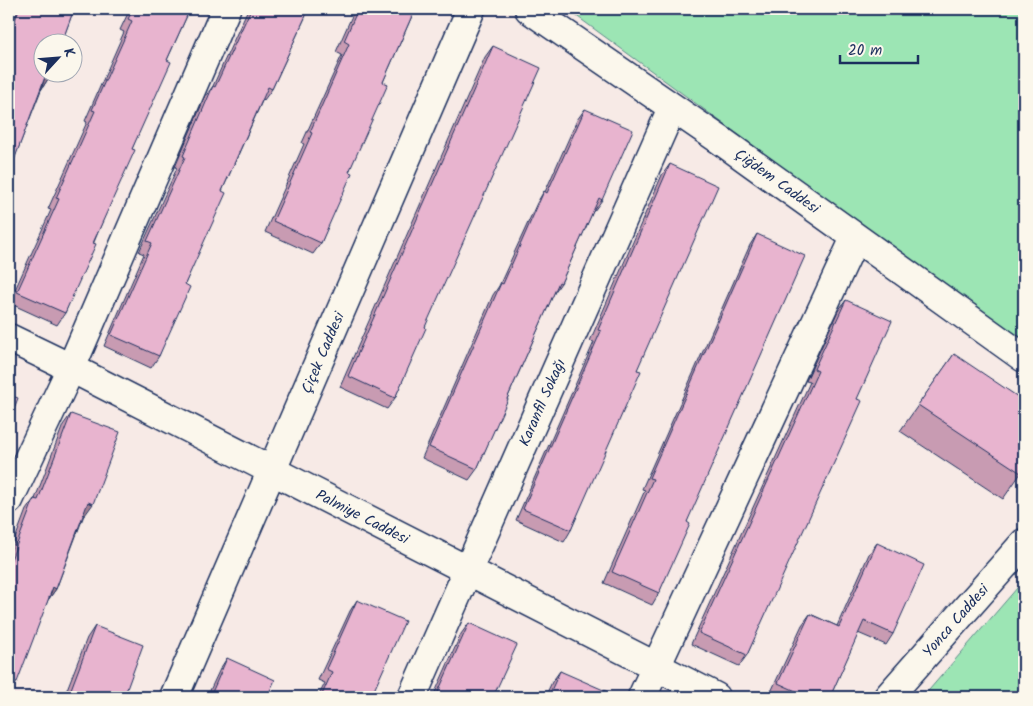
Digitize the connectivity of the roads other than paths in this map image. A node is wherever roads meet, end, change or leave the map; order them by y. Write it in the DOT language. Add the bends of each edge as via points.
graph roads {
  1 [pos="226,9"];
  2 [pos="471,9"];
  3 [pos="529,9"];
  4 [pos="672,108"];
  5 [pos="855,238"];
  6 [pos="9,338"];
  7 [pos="1024,358"];
  8 [pos="71,368"];
  9 [pos="272,471"];
  10 [pos="9,500"];
  11 [pos="1024,543"];
  12 [pos="468,571"];
  13 [pos="657,667"];
  14 [pos="174,697"];
  15 [pos="412,697"];
  16 [pos="642,697"];
  17 [pos="716,697"];
  18 [pos="888,697"];
  1 -- 8 [label="street"];
  2 -- 9 [label="street, Çiçek Caddesi"];
  3 -- 4 [label="street, Çiğdem Caddesi"];
  4 -- 5 [label="street, Çiğdem Caddesi"];
  4 -- 12 [label="street, Karanfil Sokağı"];
  5 -- 7 [label="street, Çiğdem Caddesi"];
  5 -- 13 [label="street"];
  6 -- 8 [label="street, Palmiye Caddesi"];
  8 -- 9 [label="street, Palmiye Caddesi"];
  8 -- 10 [label="street"];
  9 -- 12 [label="street, Palmiye Caddesi"];
  9 -- 14 [label="street, Çiçek Caddesi"];
  11 -- 18 [label="street, Yonca Caddesi"];
  12 -- 13 [label="street, Palmiye Caddesi"];
  12 -- 15 [label="street, Karanfil Sokağı"];
  13 -- 16 [label="street"];
  13 -- 17 [label="street, Palmiye Caddesi"];
}
